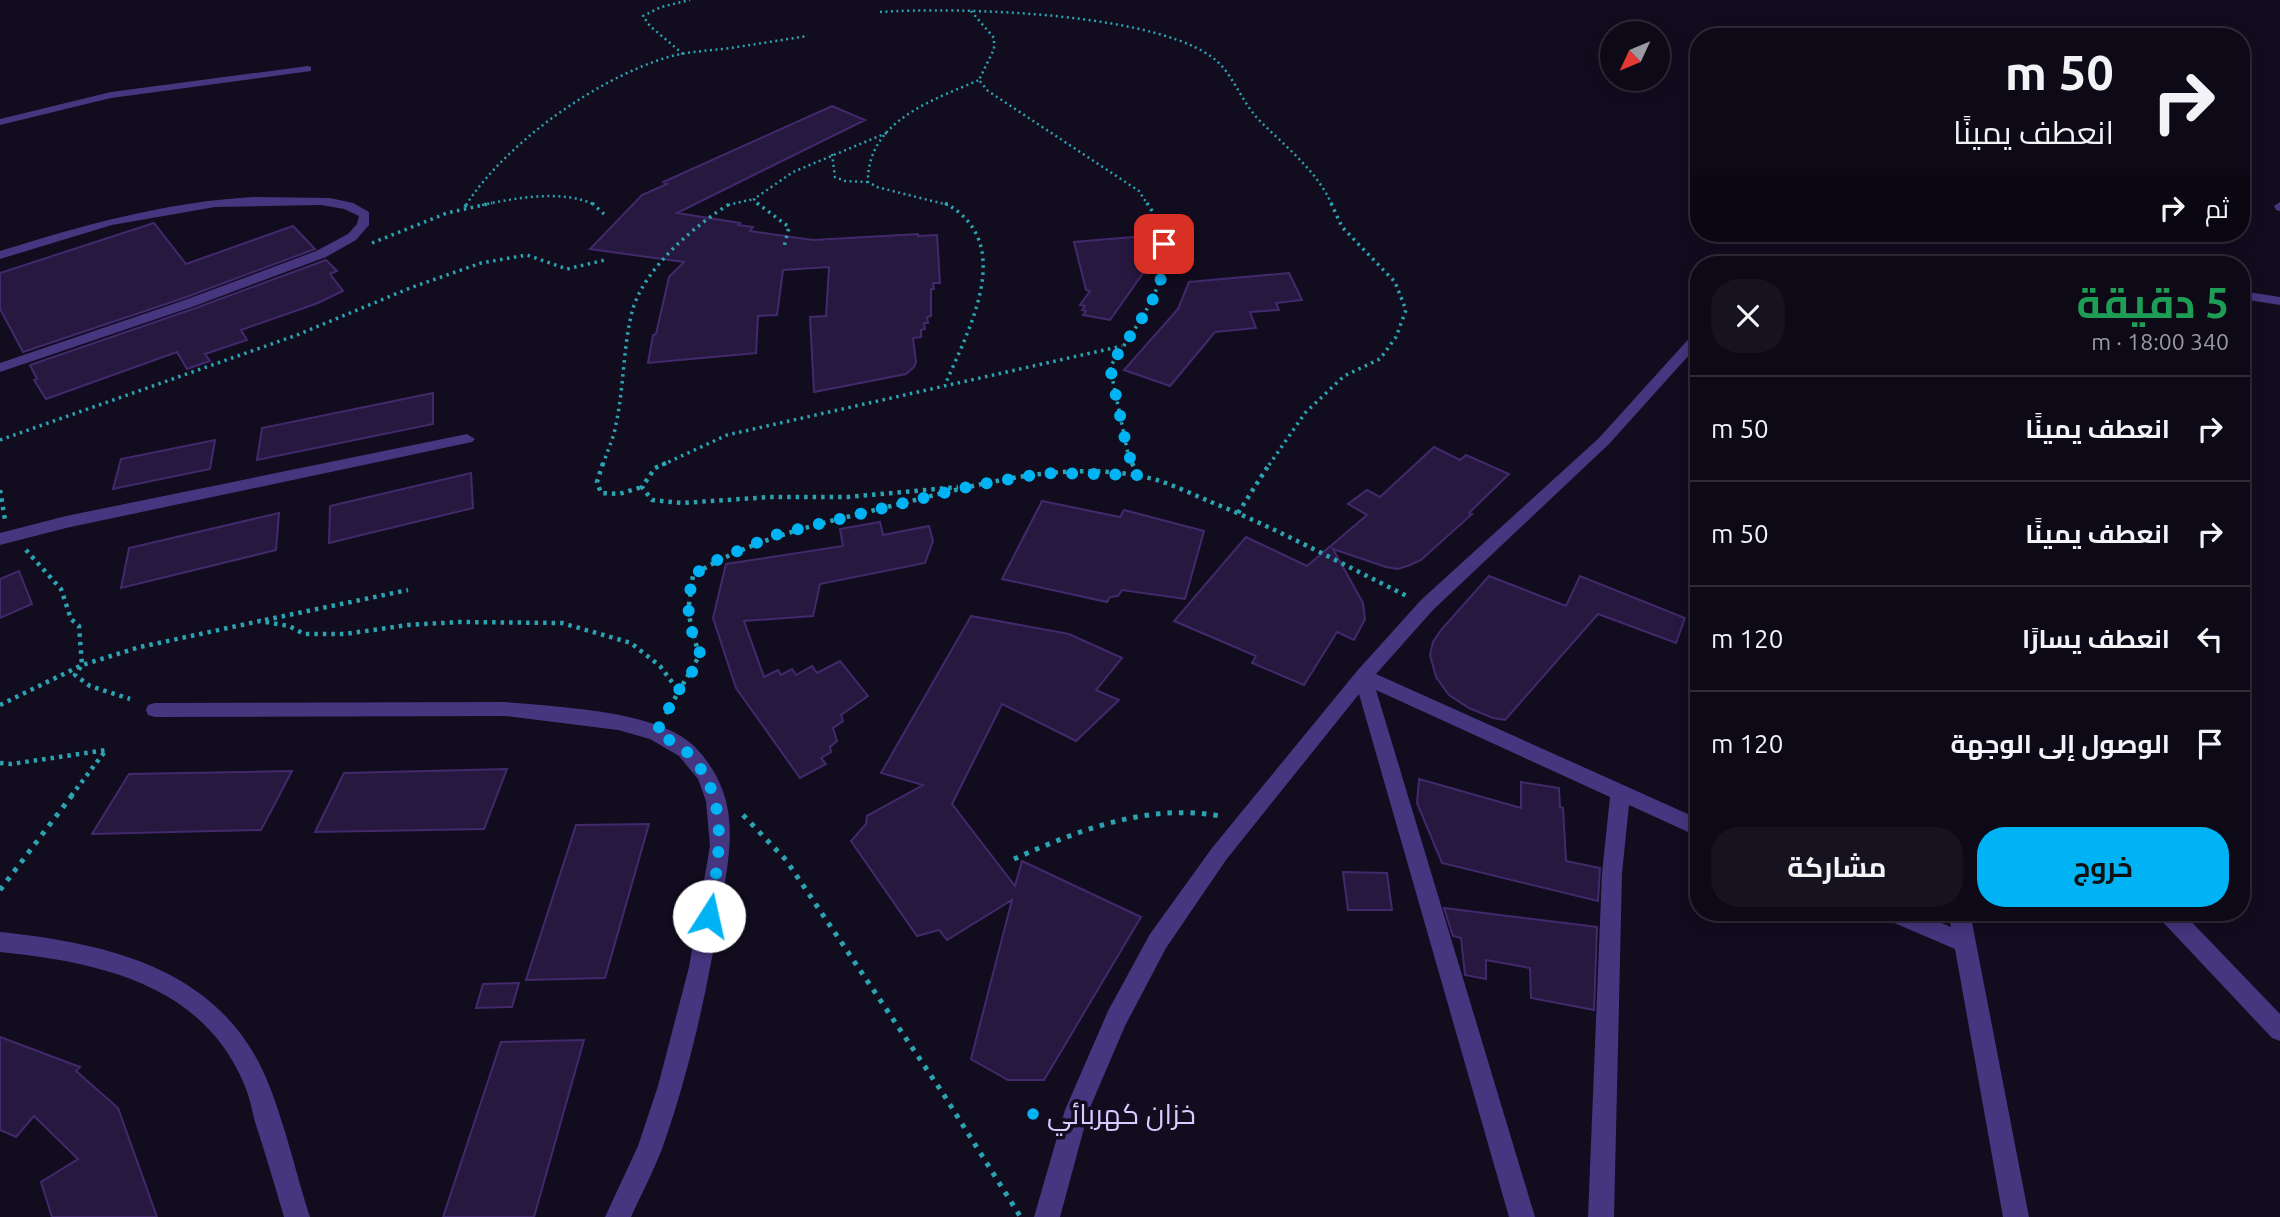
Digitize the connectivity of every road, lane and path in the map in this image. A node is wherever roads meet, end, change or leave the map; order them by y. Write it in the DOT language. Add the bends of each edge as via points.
graph roads {
  1 [pos="690,0"];
  2 [pos="971,11"];
  3 [pos="880,12"];
  4 [pos="808,36"];
  5 [pos="684,55"];
  6 [pos="309,69"];
  7 [pos="979,80"];
  8 [pos="0,122"];
  9 [pos="890,132"];
  10 [pos="832,154"];
  11 [pos="868,182"];
  12 [pos="754,199"];
  13 [pos="465,207"];
  14 [pos="604,214"];
  15 [pos="332,247"];
  16 [pos="784,247"];
  17 [pos="0,255"];
  18 [pos="605,260"];
  19 [pos="2250,296"];
  20 [pos="2280,301"];
  21 [pos="1122,346"];
  22 [pos="1690,346"];
  23 [pos="0,368"];
  24 [pos="944,385"];
  25 [pos="467,439"];
  26 [pos="0,440"];
  27 [pos="1139,475"];
  28 [pos="972,486"];
  29 [pos="642,487"];
  30 [pos="0,490"];
  31 [pos="1238,513"];
  32 [pos="4,538"];
  33 [pos="408,590"];
  34 [pos="1427,605"];
  35 [pos="260,621"];
  36 [pos="82,665"];
  37 [pos="1363,676"];
  38 [pos="678,691"];
  39 [pos="130,699"];
  40 [pos="0,705"];
  41 [pos="155,710"];
  42 [pos="656,733"];
  43 [pos="0,763"];
  44 [pos="1620,793"];
  45 [pos="741,813"];
  46 [pos="1244,823"];
  47 [pos="1690,824"];
  48 [pos="1014,859"];
  49 [pos="0,890"];
  50 [pos="1914,921"];
  51 [pos="1960,921"];
  52 [pos="2177,921"];
  53 [pos="1963,942"];
  54 [pos="0,943"];
  55 [pos="2280,1030"];
  56 [pos="297,1217"];
  57 [pos="618,1217"];
  58 [pos="1020,1217"];
  59 [pos="1047,1217"];
  60 [pos="1521,1217"];
  61 [pos="1601,1217"];
  62 [pos="2017,1217"];
  1 -- 5 [label="path" via="643,16"];
  2 -- 3 [label="path"];
  2 -- 7 [label="path" via="994,38 994,49"];
  2 -- 31 [label="path" via="1041,14 1132,27 1188,45 1220,64 1252,113 1324,186 1342,227 1395,282 1406,310 1396,337 1380,359 1344,376 1305,413"];
  4 -- 5 [label="path"];
  5 -- 13 [label="path" via="642,66 559,116 493,170"];
  6 -- 8 [label="lane" via="111,95"];
  7 -- 9 [label="path" via="900,119"];
  7 -- 21 [label="path" via="1139,191 1156,210 1165,258 1161,284 1135,332"];
  9 -- 10 [label="path"];
  9 -- 11 [label="path" via="873,156"];
  10 -- 11 [label="path" via="835,177"];
  10 -- 12 [label="path" via="793,172"];
  11 -- 24 [label="path" via="892,194 940,201 953,208 981,246 984,271 970,323"];
  12 -- 16 [label="path" via="789,227"];
  12 -- 29 [label="path" via="733,202 702,221 654,271 636,302 616,426 597,482 601,493 619,494"];
  13 -- 14 [label="path" via="574,198 593,203"];
  13 -- 15 [label="path" via="373,243"];
  15 -- 17 [label="street" via="363,225 365,215 355,207 338,202 247,200 143,212"];
  15 -- 23 [label="street" via="187,304"];
  18 -- 26 [label="path" via="567,269 527,255 481,263 297,335"];
  19 -- 20 [label="street"];
  21 -- 24 [label="path"];
  21 -- 27 [label="path" via="1110,367 1128,454"];
  22 -- 34 [label="street" via="1604,441"];
  24 -- 29 [label="path" via="727,435 655,468"];
  25 -- 32 [label="street"];
  27 -- 28 [label="path" via="1044,473"];
  27 -- 31 [label="path"];
  28 -- 29 [label="path" via="848,497 682,503 652,500"];
  28 -- 38 [label="path" via="775,535 693,575 690,626 700,653"];
  30 -- 32 [label="path"];
  31 -- 34 [label="path"];
  32 -- 36 [label="path" via="21,545 61,589 71,619 79,626"];
  33 -- 35 [label="path"];
  34 -- 37 [label="street"];
  35 -- 36 [label="path" via="140,647"];
  35 -- 38 [label="path" via="304,634 447,622 562,623 631,643 660,666"];
  36 -- 39 [label="path" via="75,675 80,681"];
  36 -- 40 [label="path"];
  37 -- 44 [label="street"];
  37 -- 46 [label="street"];
  37 -- 60 [label="street"];
  38 -- 42 [label="path"];
  41 -- 42 [label="street" via="505,709 618,722"];
  42 -- 57 [label="street" via="686,751 706,775 716,801 720,846 700,967 670,1086 649,1150"];
  43 -- 49 [label="path" via="106,750"];
  44 -- 47 [label="street"];
  44 -- 61 [label="street" via="1612,873"];
  45 -- 58 [label="path" via="786,860"];
  46 -- 48 [label="path" via="1208,813 1162,811 1061,837"];
  46 -- 59 [label="street" via="1158,941 1116,1019 1077,1110"];
  50 -- 53 [label="street"];
  51 -- 53 [label="street"];
  52 -- 55 [label="street"];
  53 -- 62 [label="street"];
  54 -- 56 [label="street" via="57,947 114,960 178,989 206,1012 230,1035 254,1076"];
}
